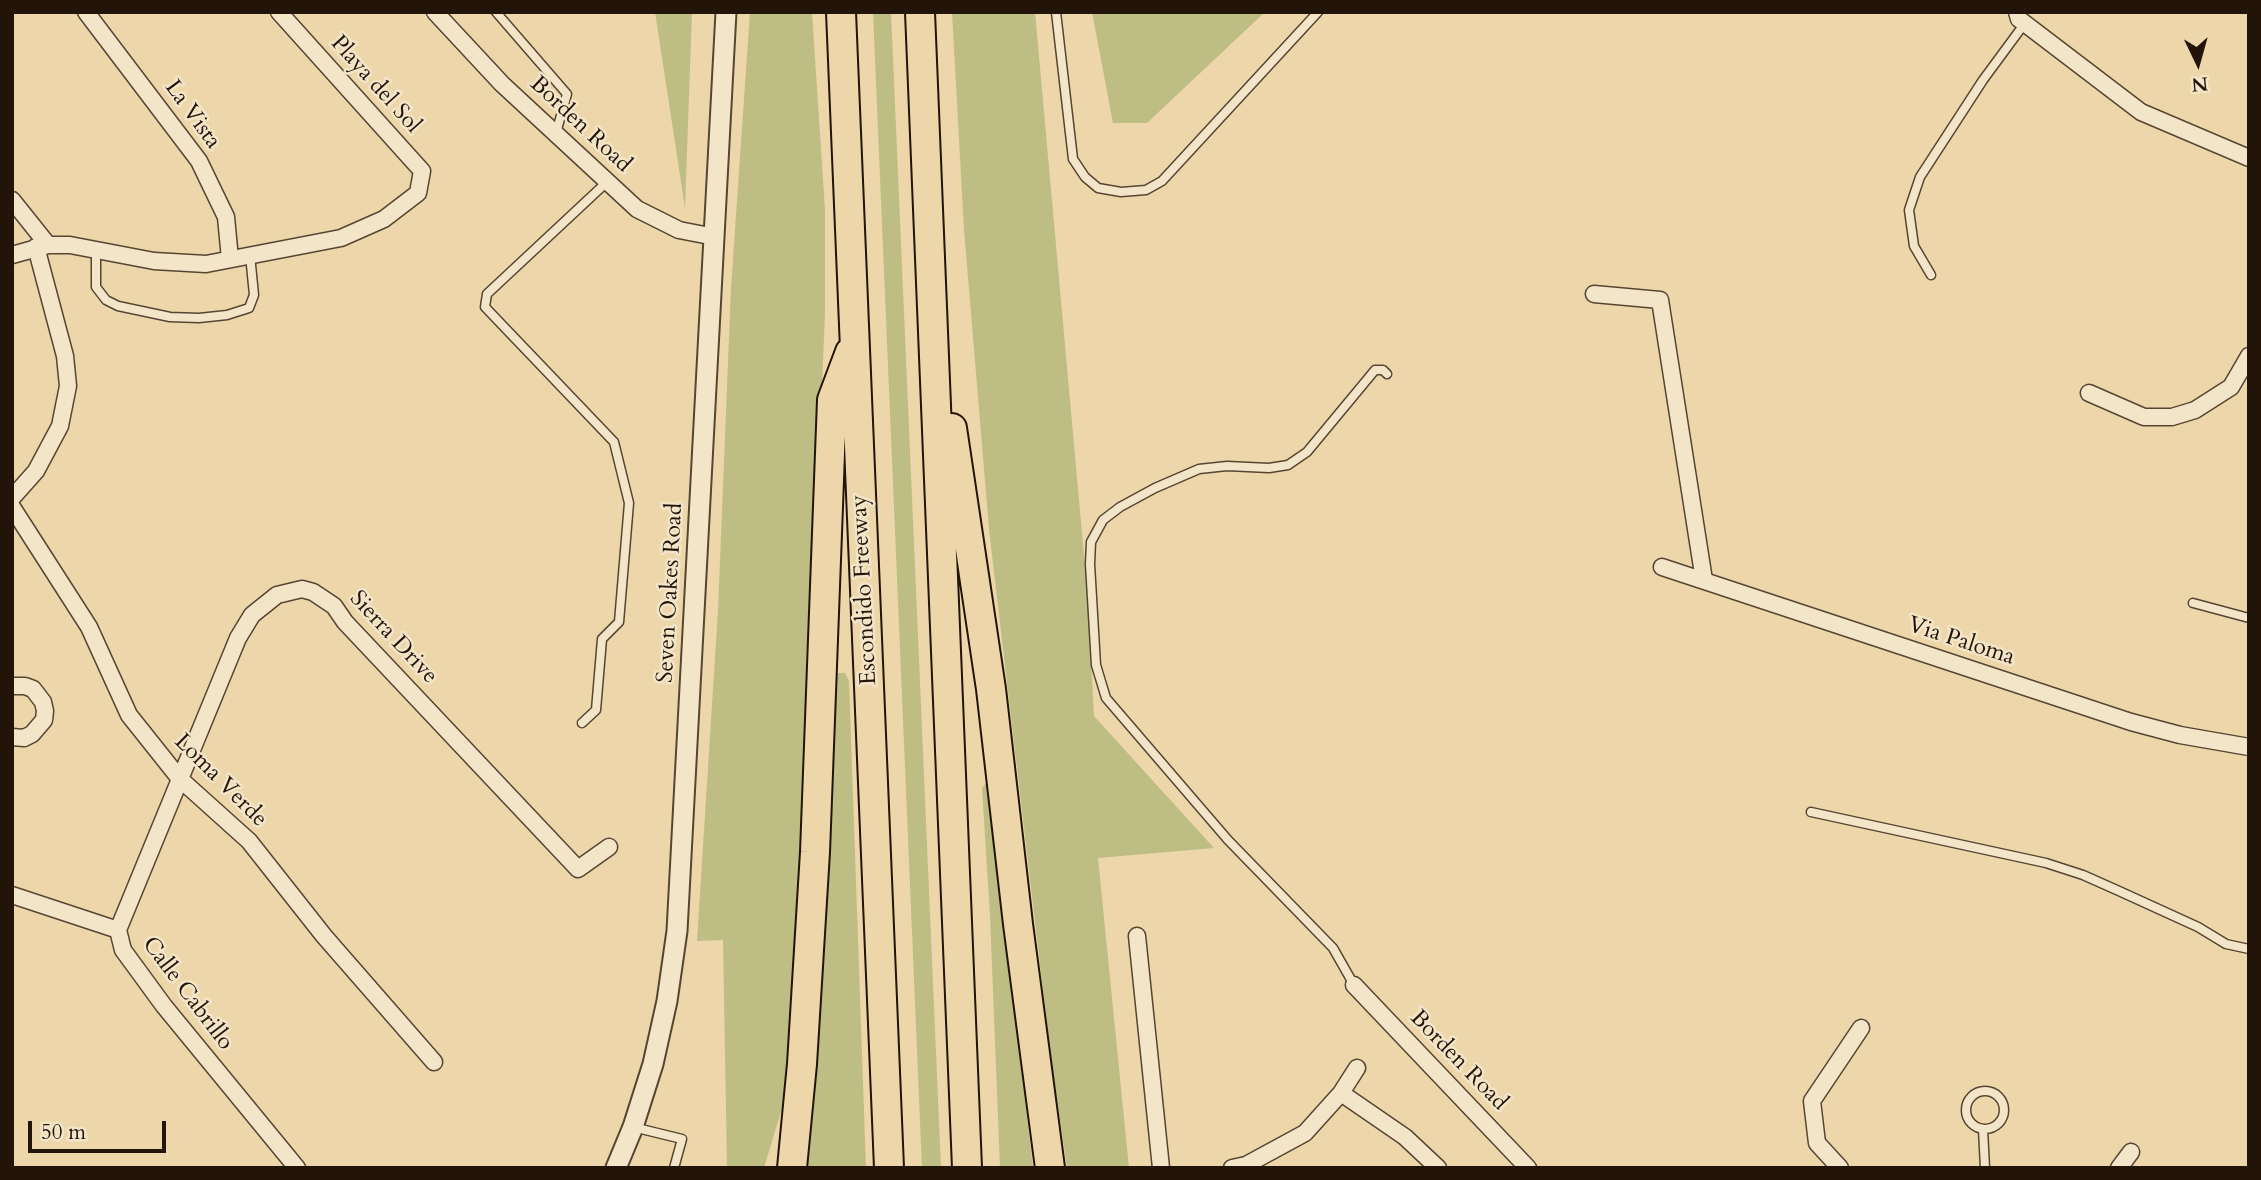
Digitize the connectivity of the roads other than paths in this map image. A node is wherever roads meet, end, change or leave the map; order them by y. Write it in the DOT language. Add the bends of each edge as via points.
graph roads {
  1 [pos="86,12"];
  2 [pos="279,12"];
  3 [pos="435,12"];
  4 [pos="496,12"];
  5 [pos="726,12"];
  6 [pos="841,12"];
  7 [pos="920,12"];
  8 [pos="1056,12"];
  9 [pos="1318,12"];
  10 [pos="2021,18"];
  11 [pos="555,133"];
  12 [pos="2249,158"];
  13 [pos="608,181"];
  14 [pos="12,200"];
  15 [pos="715,237"];
  16 [pos="42,246"];
  17 [pos="96,250"];
  18 [pos="12,255"];
  19 [pos="250,256"];
  20 [pos="230,259"];
  21 [pos="1931,275"];
  22 [pos="1594,294"];
  23 [pos="932,306"];
  24 [pos="854,343"];
  25 [pos="2249,356"];
  26 [pos="1387,374"];
  27 [pos="2089,393"];
  28 [pos="12,498"];
  29 [pos="12,507"];
  30 [pos="1662,566"];
  31 [pos="1704,580"];
  32 [pos="2193,603"];
  33 [pos="2249,618"];
  34 [pos="12,686"];
  35 [pos="582,723"];
  36 [pos="12,737"];
  37 [pos="2249,747"];
  38 [pos="180,779"];
  39 [pos="1811,812"];
  40 [pos="609,847"];
  41 [pos="12,895"];
  42 [pos="118,930"];
  43 [pos="1137,936"];
  44 [pos="2249,949"];
  45 [pos="1354,985"];
  46 [pos="1861,1028"];
  47 [pos="433,1062"];
  48 [pos="1357,1068"];
  49 [pos="1341,1093"];
  50 [pos="633,1127"];
  51 [pos="1983,1129"];
  52 [pos="2131,1152"];
  53 [pos="297,1168"];
  54 [pos="616,1168"];
  55 [pos="674,1168"];
  56 [pos="792,1168"];
  57 [pos="889,1168"];
  58 [pos="967,1168"];
  59 [pos="1050,1168"];
  60 [pos="1161,1168"];
  61 [pos="1232,1168"];
  62 [pos="1438,1168"];
  63 [pos="1528,1168"];
  64 [pos="1840,1168"];
  65 [pos="1985,1168"];
  66 [pos="2119,1168"];
  1 -- 20 [label="street, La Vista" via="199,161 226,217"];
  2 -- 19 [label="street, Playa del Sol" via="422,171 418,194 384,219 341,238"];
  3 -- 11 [label="street, Borden Road"];
  4 -- 11 [label="lane" via="567,94"];
  5 -- 15 [label="street, Seven Oakes Road"];
  6 -- 24 [label="highway, Escondido Freeway"];
  7 -- 23 [label="highway"];
  8 -- 9 [label="lane" via="1073,159 1098,188 1121,192 1146,190 1162,181"];
  10 -- 12 [label="street" via="2141,112"];
  10 -- 21 [label="lane" via="1920,177 1909,210 1914,246"];
  11 -- 13 [label="street, Borden Road"];
  13 -- 15 [label="street, Borden Road" via="638,209 679,230"];
  13 -- 35 [label="lane" via="487,294 485,307 614,442 629,503 619,622 601,639 596,710"];
  14 -- 16 [label="street"];
  15 -- 50 [label="street, Seven Oakes Road" via="677,931 653,1064"];
  16 -- 17 [label="street"];
  16 -- 18 [label="street"];
  16 -- 28 [label="street" via="68,386 60,426 36,471"];
  17 -- 19 [label="lane" via="96,287 106,300 180,318 227,315 249,308 254,295"];
  17 -- 20 [label="street" via="154,261 206,264"];
  19 -- 20 [label="street"];
  22 -- 31 [label="street" via="1660,300"];
  23 -- 58 [label="highway"];
  23 -- 59 [label="highway" via="991,689"];
  24 -- 56 [label="highway" via="832,400 815,852"];
  24 -- 57 [label="highway, Escondido Freeway"];
  25 -- 27 [label="street" via="2231,387 2195,410 2172,417 2144,417"];
  26 -- 45 [label="lane" via="1375,370 1307,452 1288,465 1199,469 1120,507 1102,520 1091,542 1096,665 1106,698 1228,840 1333,948"];
  29 -- 38 [label="street, Loma Verde" via="89,628 129,715"];
  30 -- 31 [label="street, Via Paloma"];
  31 -- 37 [label="street, Via Paloma" via="2132,722"];
  32 -- 33 [label="lane"];
  34 -- 36 [label="street" via="33,689 45,711 44,720 32,734"];
  38 -- 40 [label="street, Sierra Drive" via="238,638 252,615 277,595 302,589 334,606 578,869"];
  38 -- 42 [label="street, Sierra Drive"];
  38 -- 47 [label="street, Loma Verde" via="249,841"];
  39 -- 44 [label="lane" via="2046,863 2119,891 2226,944"];
  41 -- 42 [label="street, Calle Cabrillo"];
  42 -- 53 [label="street, Calle Cabrillo" via="123,950 164,1006"];
  43 -- 60 [label="street"];
  45 -- 63 [label="street, Borden Road"];
  46 -- 64 [label="street" via="1812,1101 1817,1143"];
  48 -- 49 [label="street"];
  49 -- 61 [label="street" via="1305,1133 1247,1165"];
  49 -- 62 [label="street" via="1405,1137"];
  50 -- 54 [label="street, Seven Oakes Road"];
  50 -- 55 [label="lane" via="682,1139"];
  51 -- 51 [label="lane" via="1995,1126 2003,1117 2003,1105 1990,1092 1978,1093 1966,1106 1971,1124"];
  51 -- 65 [label="lane"];
  52 -- 66 [label="street"];
}
